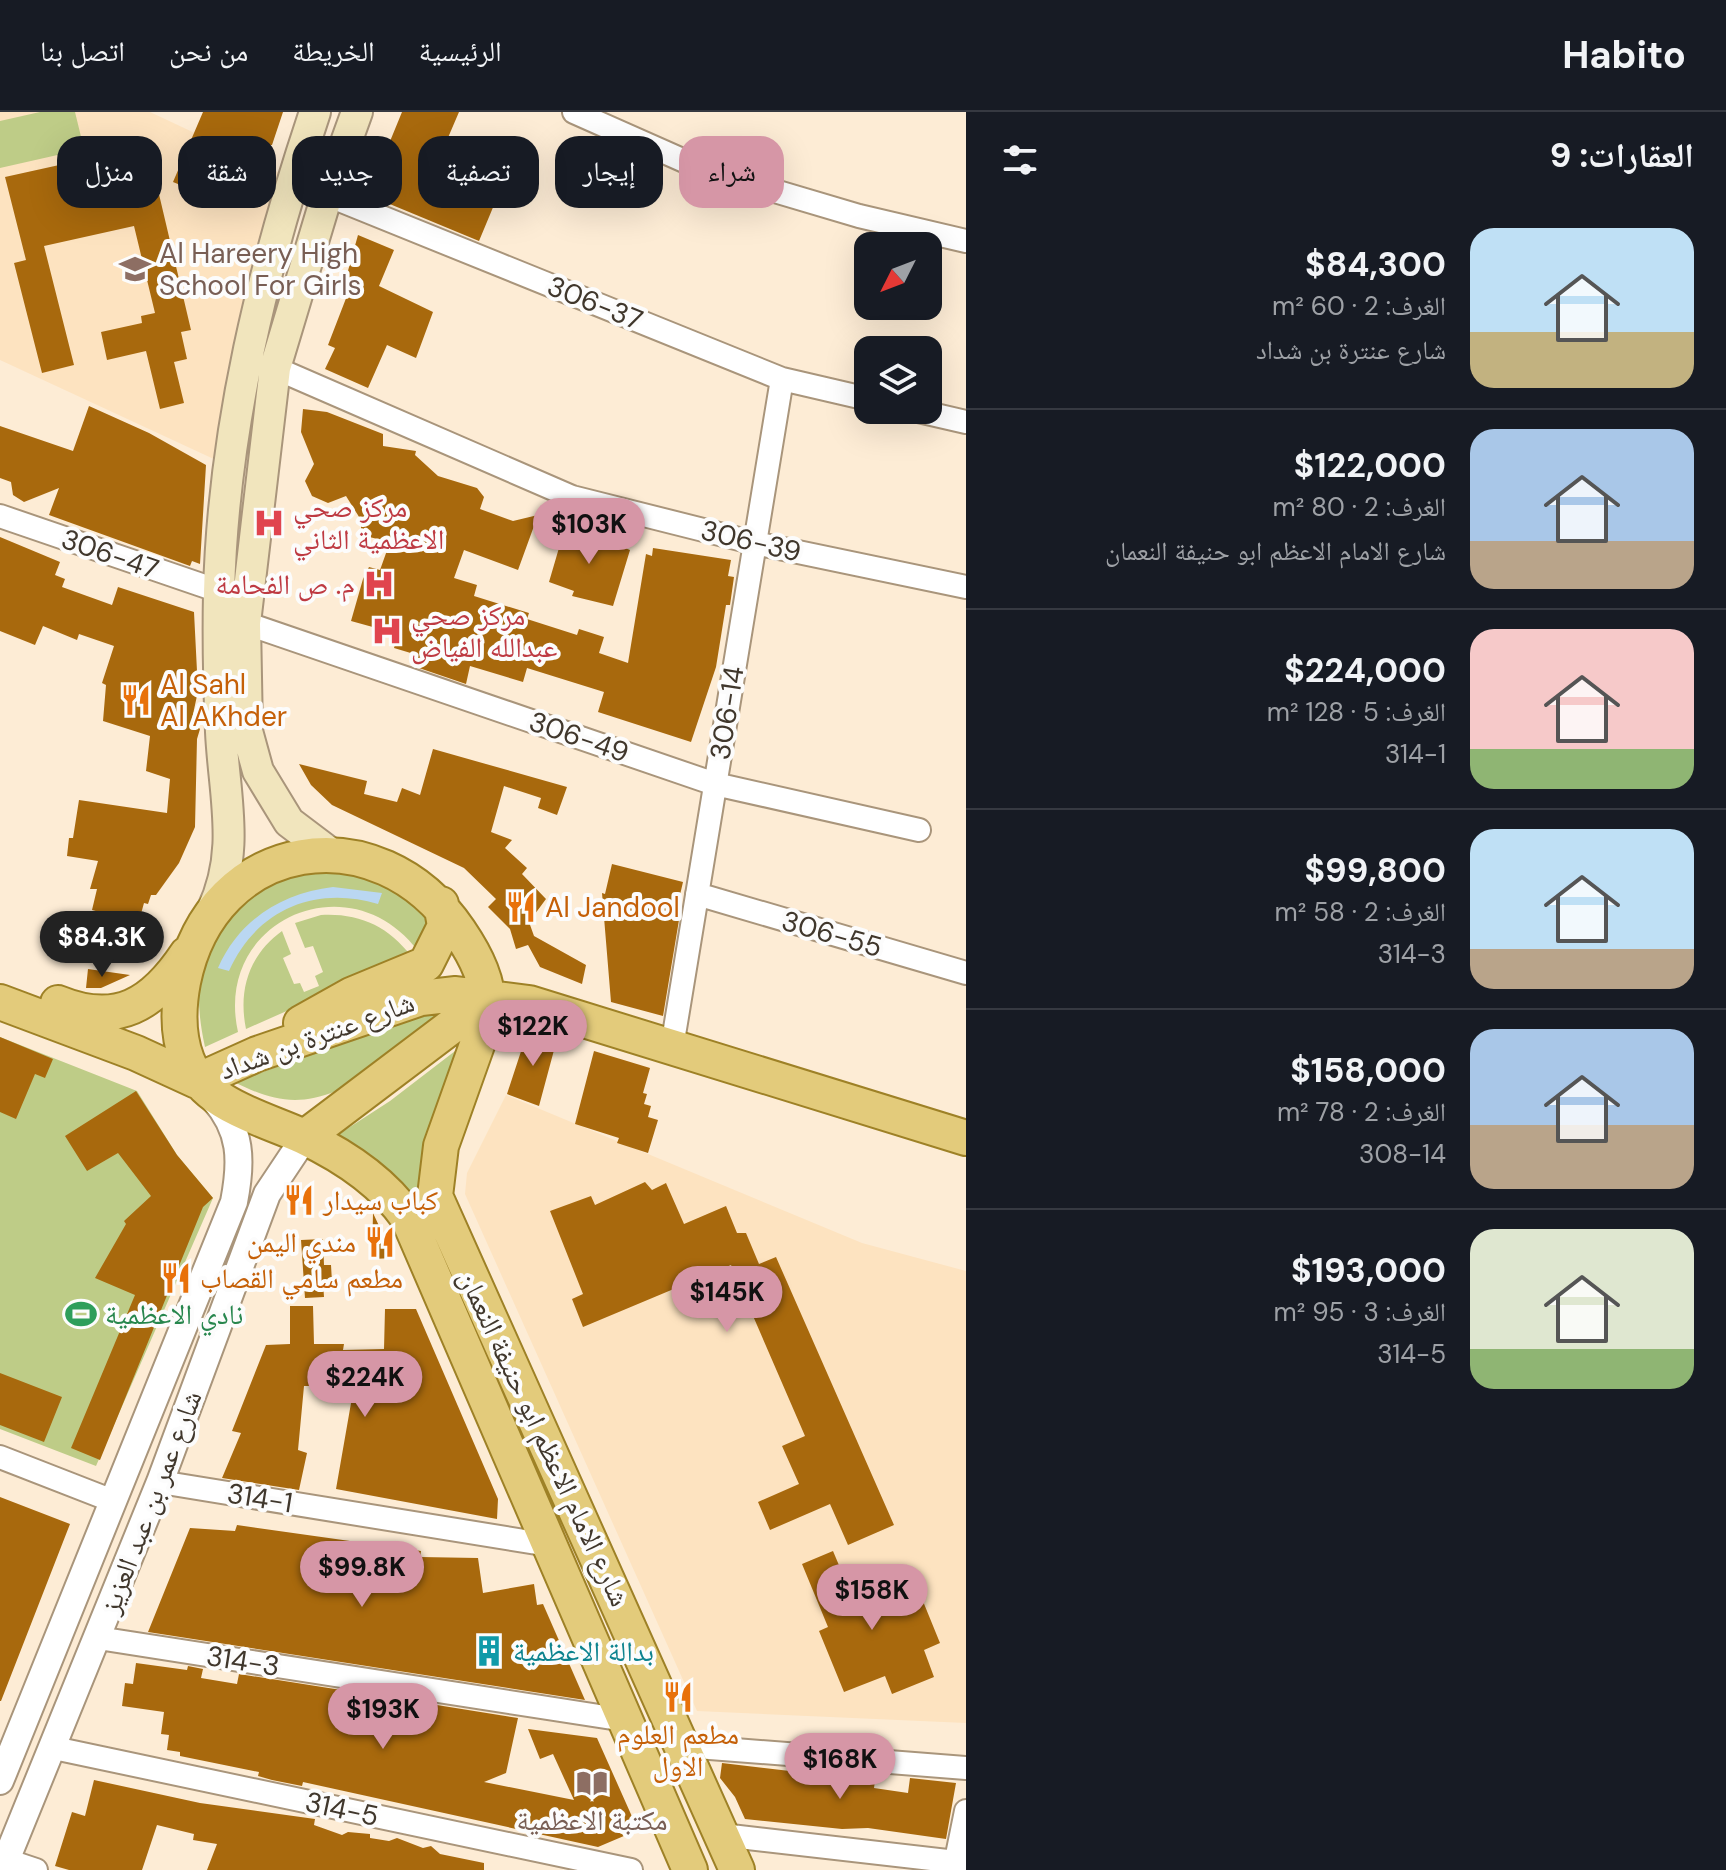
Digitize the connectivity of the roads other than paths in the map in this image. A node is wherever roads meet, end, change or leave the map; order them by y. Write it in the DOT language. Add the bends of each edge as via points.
graph roads {
  1 [pos="315,112"];
  2 [pos="357,112"];
  3 [pos="574,112"];
  4 [pos="348,136"];
  5 [pos="323,208"];
  6 [pos="359,208"];
  7 [pos="966,241"];
  8 [pos="275,368"];
  9 [pos="782,379"];
  10 [pos="854,396"];
  11 [pos="942,416"];
  12 [pos="966,422"];
  13 [pos="0,516"];
  14 [pos="755,543"];
  15 [pos="966,587"];
  16 [pos="219,591"];
  17 [pos="245,623"];
  18 [pos="715,784"];
  19 [pos="919,830"];
  20 [pos="334,856"];
  21 [pos="697,894"];
  22 [pos="441,904"];
  23 [pos="204,926"];
  24 [pos="966,973"];
  25 [pos="0,979"];
  26 [pos="489,998"];
  27 [pos="0,1002"];
  28 [pos="672,1047"];
  29 [pos="257,1054"];
  30 [pos="197,1081"];
  31 [pos="305,1137"];
  32 [pos="966,1138"];
  33 [pos="0,1457"];
  34 [pos="160,1482"];
  35 [pos="113,1501"];
  36 [pos="549,1545"];
  37 [pos="98,1638"];
  38 [pos="625,1720"];
  39 [pos="684,1746"];
  40 [pos="6,1747"];
  41 [pos="54,1748"];
  42 [pos="966,1768"];
  43 [pos="0,1781"];
  44 [pos="966,1811"];
  45 [pos="722,1835"];
  46 [pos="959,1864"];
  47 [pos="4,1865"];
  48 [pos="36,1870"];
  49 [pos="626,1870"];
  50 [pos="690,1870"];
  51 [pos="737,1870"];
  1 -- 16 [label="main road" via="245,359"];
  2 -- 4 [label="main road"];
  3 -- 7 [label="street" via="707,171"];
  5 -- 8 [label="main road"];
  6 -- 9 [label="street, 306-37"];
  8 -- 14 [label="street, 306-39" via="572,497"];
  8 -- 17 [label="main road"];
  9 -- 10 [label="street, 306-37"];
  9 -- 14 [label="street, 306-14"];
  11 -- 12 [label="street"];
  13 -- 16 [label="street, 306-47"];
  14 -- 15 [label="street, 306-39"];
  14 -- 18 [label="street, 306-14"];
  16 -- 23 [label="main road" via="221,733 231,849 223,888"];
  17 -- 18 [label="street, 306-49"];
  17 -- 20 [label="main road" via="247,731 258,771 289,822"];
  18 -- 19 [label="street, 306-49"];
  18 -- 21 [label="street, 306-14"];
  20 -- 22 [label="main road" via="392,870"];
  20 -- 23 [label="main road" via="289,859 260,871 233,889"];
  21 -- 24 [label="street, 306-55"];
  21 -- 28 [label="street, 306-14"];
  22 -- 26 [label="main road" via="480,969"];
  22 -- 29 [label="main road" via="445,926 426,964 351,995"];
  23 -- 25 [label="main road" via="167,980 119,1013 80,1012"];
  23 -- 30 [label="main road" via="179,1005 180,1035"];
  26 -- 28 [label="main road, شارع عنترة بن شداد" via="529,1003"];
  26 -- 29 [label="main road, شارع عنترة بن شداد" via="421,998"];
  26 -- 31 [label="main road"];
  26 -- 39 [label="main road, شارع الامام الاعظم ابو حنيفة النعمان" via="483,1030 441,1146 435,1196"];
  27 -- 30 [label="main road, شارع عنترة بن شداد"];
  28 -- 32 [label="main road, شارع عنترة بن شداد"];
  29 -- 30 [label="main road, شارع عنترة بن شداد"];
  30 -- 31 [label="main road, شارع الامام الاعظم ابو حنيفة النعمان" via="244,1111"];
  30 -- 35 [label="street, شارع عمر بن عبد العزيز" via="234,1127 240,1169 234,1202"];
  31 -- 34 [label="street, شارع عمر بن عبد العزيز" via="267,1194"];
  31 -- 36 [label="main road, شارع الامام الاعظم ابو حنيفة النعمان" via="383,1187 408,1218"];
  33 -- 35 [label="street"];
  34 -- 36 [label="street, 314-1"];
  34 -- 37 [label="street, شارع عمر بن عبد العزيز"];
  35 -- 40 [label="street, شارع عمر بن عبد العزيز"];
  36 -- 38 [label="main road, شارع الامام الاعظم ابو حنيفة النعمان"];
  37 -- 38 [label="street, 314-3"];
  37 -- 41 [label="street, شارع عمر بن عبد العزيز"];
  38 -- 50 [label="main road, شارع الامام الاعظم ابو حنيفة النعمان"];
  39 -- 42 [label="street"];
  39 -- 45 [label="main road, شارع الامام الاعظم ابو حنيفة النعمان"];
  40 -- 43 [label="street, شارع عمر بن عبد العزيز"];
  41 -- 47 [label="street, شارع عمر بن عبد العزيز"];
  41 -- 49 [label="street, 314-5"];
  44 -- 46 [label="street"];
  45 -- 46 [label="street"];
  45 -- 51 [label="main road, شارع الامام الاعظم ابو حنيفة النعمان"];
  47 -- 48 [label="street"];
}
